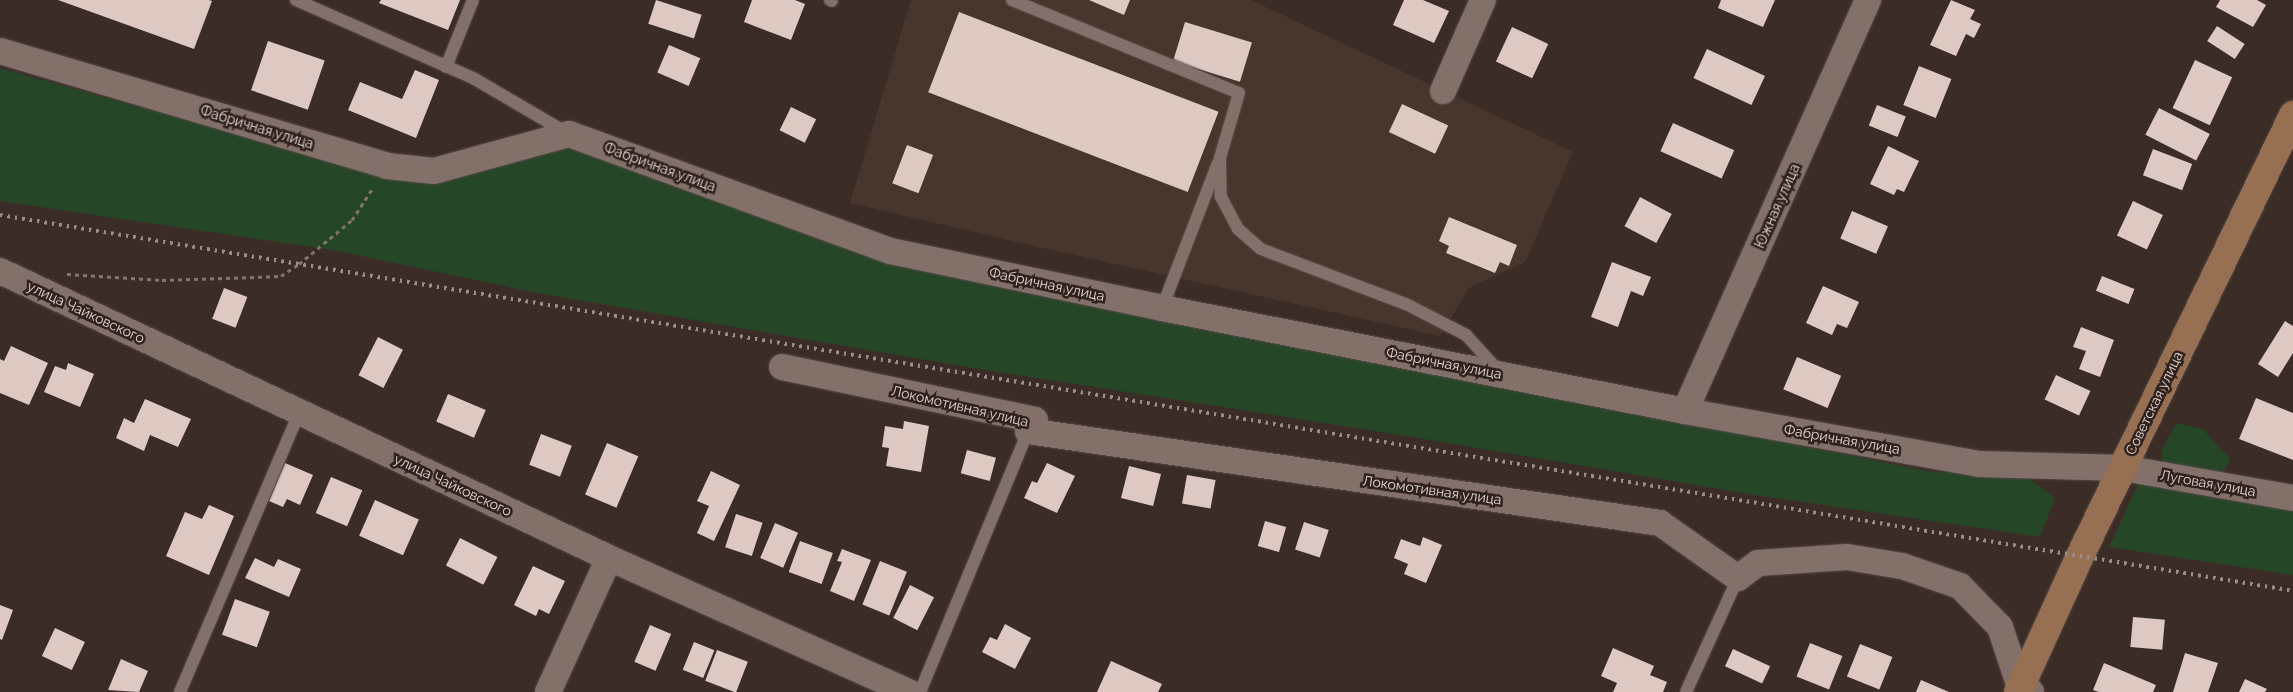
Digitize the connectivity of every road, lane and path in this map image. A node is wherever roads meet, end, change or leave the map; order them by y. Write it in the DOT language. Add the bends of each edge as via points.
graph roads {
  1 [pos="296,0"];
  2 [pos="473,0"];
  3 [pos="1012,0"];
  4 [pos="1483,0"];
  5 [pos="1868,0"];
  6 [pos="0,50"];
  7 [pos="446,67"];
  8 [pos="1443,91"];
  9 [pos="2293,115"];
  10 [pos="570,134"];
  11 [pos="1220,158"];
  12 [pos="387,166"];
  13 [pos="0,271"];
  14 [pos="57,273"];
  15 [pos="1162,308"];
  16 [pos="782,367"];
  17 [pos="1501,374"];
  18 [pos="1686,411"];
  19 [pos="299,414"];
  20 [pos="1028,430"];
  21 [pos="2123,468"];
  22 [pos="2293,498"];
  23 [pos="609,558"];
  24 [pos="1738,578"];
  25 [pos="2023,690"];
  26 [pos="180,692"];
  27 [pos="548,692"];
  28 [pos="909,692"];
  29 [pos="920,692"];
  30 [pos="1686,692"];
  1 -- 7 [label="lane"];
  2 -- 7 [label="lane"];
  3 -- 11 [label="lane" via="1238,93"];
  4 -- 8 [label="street"];
  5 -- 18 [label="street, Южная улица"];
  6 -- 12 [label="street, Фабричная улица"];
  7 -- 10 [label="lane" via="473,78"];
  9 -- 21 [label="main road, Советская улица"];
  10 -- 12 [label="street, Фабричная улица" via="434,171"];
  10 -- 15 [label="street, Фабричная улица" via="890,251"];
  11 -- 15 [label="lane"];
  11 -- 17 [label="lane" via="1221,197 1238,229 1261,249 1406,304 1466,335"];
  12 -- 14 [label="path" via="352,220 281,276 162,280"];
  13 -- 19 [label="street, улица Чайковского"];
  15 -- 17 [label="street, Фабричная улица"];
  16 -- 20 [label="street, Локомотивная улица" via="1035,420"];
  17 -- 18 [label="street, Фабричная улица"];
  18 -- 21 [label="street, Фабричная улица" via="1979,464"];
  19 -- 23 [label="street, улица Чайковского"];
  19 -- 26 [label="lane"];
  20 -- 24 [label="street, Локомотивная улица" via="1660,523"];
  20 -- 29 [label="lane"];
  21 -- 22 [label="street, Луговая улица"];
  21 -- 25 [label="main road, Советская улица"];
  23 -- 27 [label="street"];
  23 -- 28 [label="street, улица Чайковского"];
  24 -- 25 [label="street" via="1758,563 1847,557 1902,566 1960,586 2000,627"];
  24 -- 30 [label="lane"];
}
